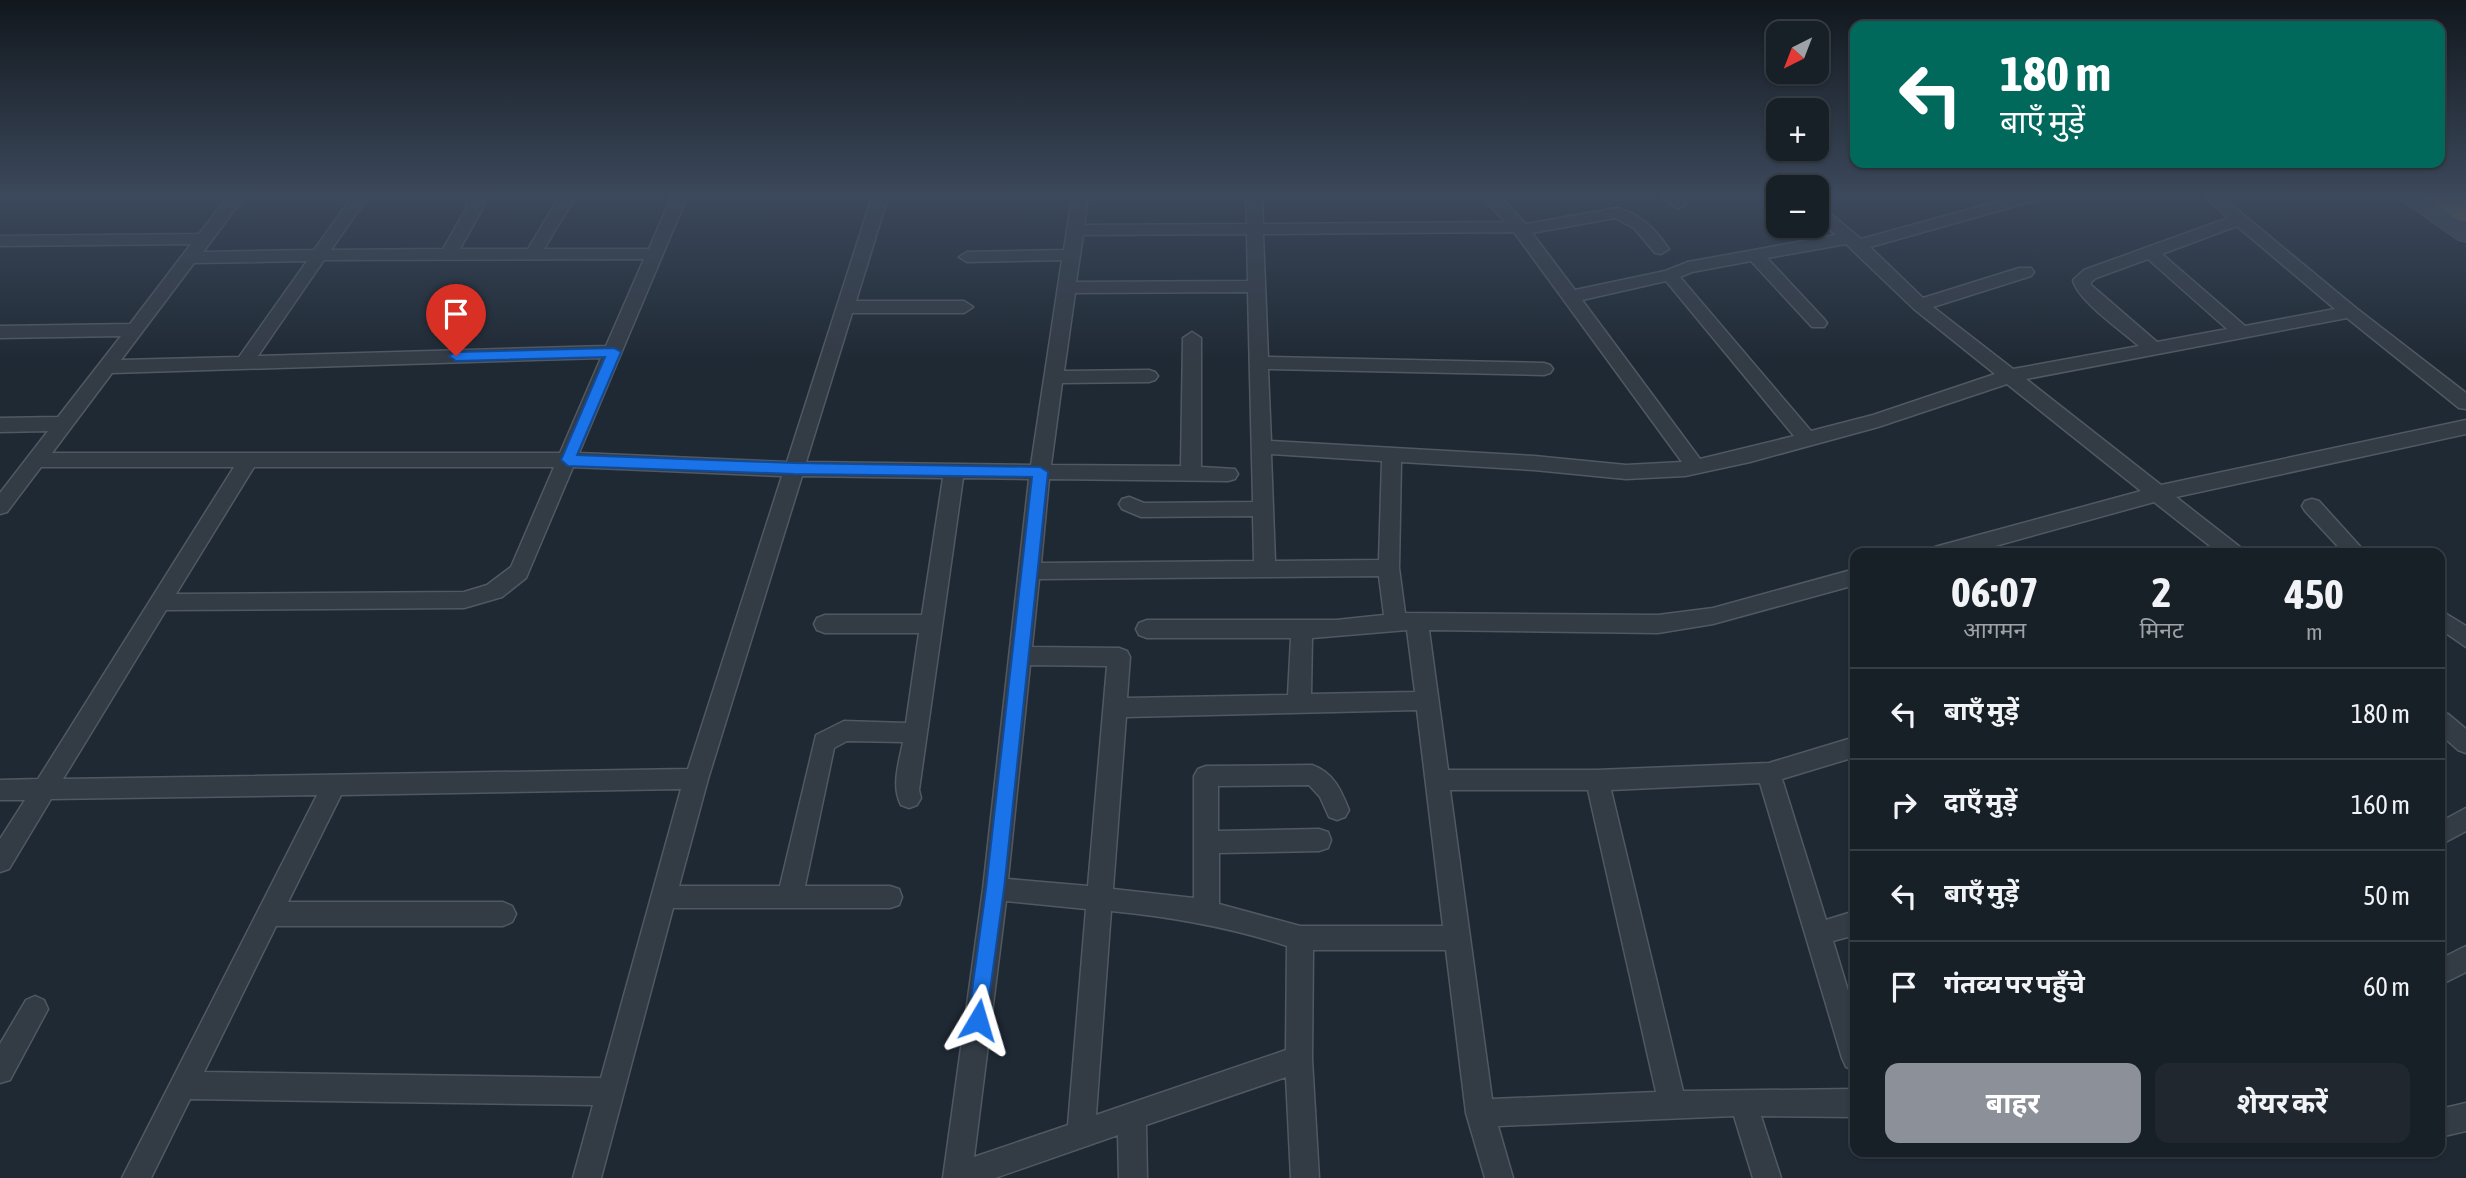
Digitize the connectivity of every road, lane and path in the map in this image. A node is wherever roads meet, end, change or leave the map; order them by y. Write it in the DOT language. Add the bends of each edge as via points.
graph roads {
  1 [pos="194,252"];
  2 [pos="321,252"];
  3 [pos="450,252"];
  4 [pos="863,252"];
  5 [pos="1072,252"];
  6 [pos="1256,252"];
  7 [pos="1537,252"];
  8 [pos="1776,252"];
  9 [pos="1864,252"];
  10 [pos="2150,252"];
  11 [pos="2280,252"];
  12 [pos="533,254"];
  13 [pos="654,254"];
  14 [pos="319,255"];
  15 [pos="448,255"];
  16 [pos="1072,255"];
  17 [pos="1755,255"];
  18 [pos="967,257"];
  19 [pos="189,258"];
  20 [pos="2025,272"];
  21 [pos="1670,275"];
  22 [pos="1256,286"];
  23 [pos="1067,288"];
  24 [pos="1570,297"];
  25 [pos="1920,305"];
  26 [pos="845,307"];
  27 [pos="964,307"];
  28 [pos="2350,312"];
  29 [pos="1818,323"];
  30 [pos="135,330"];
  31 [pos="0,332"];
  32 [pos="2241,332"];
  33 [pos="1192,338"];
  34 [pos="2154,349"];
  35 [pos="614,352"];
  36 [pos="245,362"];
  37 [pos="1259,363"];
  38 [pos="107,367"];
  39 [pos="1544,369"];
  40 [pos="1149,376"];
  41 [pos="2010,376"];
  42 [pos="1054,377"];
  43 [pos="2466,403"];
  44 [pos="64,424"];
  45 [pos="0,425"];
  46 [pos="2466,427"];
  47 [pos="1807,438"];
  48 [pos="1261,447"];
  49 [pos="1392,454"];
  50 [pos="36,460"];
  51 [pos="248,460"];
  52 [pos="568,460"];
  53 [pos="1695,466"];
  54 [pos="794,469"];
  55 [pos="954,471"];
  56 [pos="1040,472"];
  57 [pos="1166,473"];
  58 [pos="1191,474"];
  59 [pos="1228,474"];
  60 [pos="2159,493"];
  61 [pos="1129,504"];
  62 [pos="2312,506"];
  63 [pos="0,507"];
  64 [pos="1162,509"];
  65 [pos="1263,509"];
  66 [pos="1960,548"];
  67 [pos="2227,548"];
  68 [pos="2351,548"];
  69 [pos="1389,568"];
  70 [pos="1265,570"];
  71 [pos="1030,571"];
  72 [pos="1850,578"];
  73 [pos="160,602"];
  74 [pos="1406,622"];
  75 [pos="2445,622"];
  76 [pos="825,624"];
  77 [pos="932,624"];
  78 [pos="1147,629"];
  79 [pos="1302,630"];
  80 [pos="2466,638"];
  81 [pos="1020,656"];
  82 [pos="1427,701"];
  83 [pos="1298,704"];
  84 [pos="1116,708"];
  85 [pos="2445,725"];
  86 [pos="916,733"];
  87 [pos="2466,743"];
  88 [pos="1850,749"];
  89 [pos="1769,773"];
  90 [pos="696,779"];
  91 [pos="1437,780"];
  92 [pos="1597,780"];
  93 [pos="334,785"];
  94 [pos="44,789"];
  95 [pos="0,790"];
  96 [pos="909,798"];
  97 [pos="1336,810"];
  98 [pos="1319,840"];
  99 [pos="1206,842"];
  100 [pos="0,861"];
  101 [pos="995,889"];
  102 [pos="790,896"];
  103 [pos="664,897"];
  104 [pos="890,897"];
  105 [pos="1100,899"];
  106 [pos="1206,911"];
  107 [pos="269,914"];
  108 [pos="503,914"];
  109 [pos="1850,924"];
  110 [pos="1818,934"];
  111 [pos="1300,938"];
  112 [pos="1457,938"];
  113 [pos="2466,958"];
  114 [pos="2445,970"];
  115 [pos="35,1009"];
  116 [pos="1850,1041"];
  117 [pos="1299,1059"];
  118 [pos="0,1070"];
  119 [pos="184,1085"];
  120 [pos="611,1092"];
  121 [pos="1743,1102"];
  122 [pos="1850,1103"];
  123 [pos="1673,1105"];
  124 [pos="1480,1113"];
  125 [pos="1132,1117"];
  126 [pos="2466,1117"];
  127 [pos="2445,1122"];
  128 [pos="1081,1134"];
  129 [pos="957,1177"];
  130 [pos="136,1178"];
  131 [pos="587,1178"];
  132 [pos="1133,1178"];
  133 [pos="1305,1178"];
  134 [pos="1499,1178"];
  135 [pos="1767,1178"];
  1 -- 19 [label="street"];
  2 -- 14 [label="street"];
  3 -- 15 [label="street"];
  4 -- 26 [label="street"];
  5 -- 16 [label="street"];
  6 -- 22 [label="street"];
  7 -- 24 [label="street"];
  8 -- 17 [label="street"];
  9 -- 25 [label="street"];
  10 -- 32 [label="street"];
  10 -- 34 [label="street" via="2082,280 2090,294"];
  11 -- 28 [label="street"];
  12 -- 13 [label="street"];
  12 -- 15 [label="street"];
  13 -- 35 [label="street"];
  14 -- 15 [label="street"];
  14 -- 19 [label="street"];
  14 -- 36 [label="street"];
  16 -- 18 [label="street"];
  16 -- 23 [label="street"];
  17 -- 21 [label="street" via="1688,267"];
  17 -- 29 [label="street"];
  19 -- 30 [label="street"];
  20 -- 25 [label="street"];
  21 -- 24 [label="street"];
  21 -- 47 [label="street"];
  22 -- 23 [label="street"];
  22 -- 37 [label="street"];
  23 -- 42 [label="street"];
  24 -- 53 [label="street"];
  25 -- 41 [label="street"];
  26 -- 27 [label="street"];
  26 -- 54 [label="street"];
  28 -- 32 [label="street"];
  28 -- 43 [label="street"];
  30 -- 31 [label="street"];
  30 -- 38 [label="street"];
  32 -- 34 [label="street"];
  33 -- 58 [label="street"];
  34 -- 41 [label="street"];
  35 -- 36 [label="street"];
  35 -- 52 [label="street"];
  36 -- 38 [label="street"];
  37 -- 39 [label="street"];
  37 -- 48 [label="street"];
  38 -- 44 [label="street"];
  40 -- 42 [label="street"];
  41 -- 47 [label="street" via="1878,420"];
  41 -- 60 [label="street"];
  42 -- 56 [label="street"];
  44 -- 45 [label="street"];
  44 -- 50 [label="street"];
  46 -- 60 [label="street"];
  47 -- 53 [label="street"];
  48 -- 49 [label="street"];
  48 -- 65 [label="street"];
  49 -- 53 [label="street" via="1626,472"];
  49 -- 69 [label="street"];
  50 -- 51 [label="street"];
  50 -- 63 [label="street"];
  51 -- 52 [label="street"];
  51 -- 73 [label="street"];
  52 -- 54 [label="street"];
  52 -- 73 [label="street" via="519,572 485,598"];
  54 -- 55 [label="street"];
  54 -- 90 [label="street"];
  55 -- 56 [label="street"];
  55 -- 77 [label="street"];
  56 -- 57 [label="street"];
  56 -- 71 [label="street"];
  57 -- 58 [label="street"];
  57 -- 64 [label="street"];
  58 -- 59 [label="street"];
  60 -- 66 [label="street"];
  60 -- 67 [label="street"];
  61 -- 64 [label="street" via="1141,510"];
  62 -- 68 [label="street"];
  64 -- 65 [label="street"];
  65 -- 70 [label="street"];
  69 -- 70 [label="street"];
  69 -- 74 [label="street"];
  70 -- 71 [label="street"];
  71 -- 81 [label="street"];
  72 -- 74 [label="street" via="1713,617 1658,624"];
  73 -- 94 [label="street"];
  74 -- 79 [label="street"];
  74 -- 82 [label="street"];
  75 -- 80 [label="street"];
  76 -- 77 [label="street"];
  77 -- 86 [label="street"];
  78 -- 79 [label="street"];
  79 -- 83 [label="street"];
  81 -- 84 [label="street" via="1119,657"];
  81 -- 101 [label="street"];
  82 -- 83 [label="street"];
  82 -- 91 [label="street"];
  83 -- 84 [label="street"];
  84 -- 105 [label="street"];
  85 -- 87 [label="street"];
  86 -- 96 [label="street"];
  86 -- 102 [label="street" via="845,731 824,742"];
  88 -- 89 [label="street"];
  89 -- 92 [label="street"];
  89 -- 110 [label="street"];
  90 -- 93 [label="street"];
  90 -- 103 [label="street"];
  91 -- 92 [label="street"];
  91 -- 112 [label="street"];
  92 -- 123 [label="street"];
  93 -- 94 [label="street"];
  93 -- 107 [label="street"];
  94 -- 95 [label="street"];
  94 -- 100 [label="street"];
  97 -- 99 [label="street" via="1329,789 1312,775 1206,776"];
  98 -- 99 [label="street"];
  99 -- 106 [label="street"];
  101 -- 105 [label="street"];
  101 -- 129 [label="street"];
  102 -- 103 [label="street"];
  102 -- 104 [label="street"];
  103 -- 120 [label="street"];
  105 -- 106 [label="street"];
  105 -- 128 [label="street"];
  106 -- 111 [label="street"];
  107 -- 108 [label="street"];
  107 -- 119 [label="street"];
  109 -- 110 [label="street"];
  110 -- 116 [label="street"];
  111 -- 112 [label="street"];
  111 -- 117 [label="street"];
  112 -- 124 [label="street"];
  113 -- 114 [label="street"];
  115 -- 118 [label="street"];
  117 -- 125 [label="street"];
  117 -- 133 [label="street"];
  119 -- 120 [label="street"];
  119 -- 130 [label="street"];
  120 -- 131 [label="street"];
  121 -- 122 [label="street"];
  121 -- 123 [label="street"];
  121 -- 135 [label="street"];
  123 -- 124 [label="street"];
  124 -- 134 [label="street"];
  125 -- 128 [label="street"];
  125 -- 132 [label="street"];
  126 -- 127 [label="street"];
  128 -- 129 [label="street"];
}
